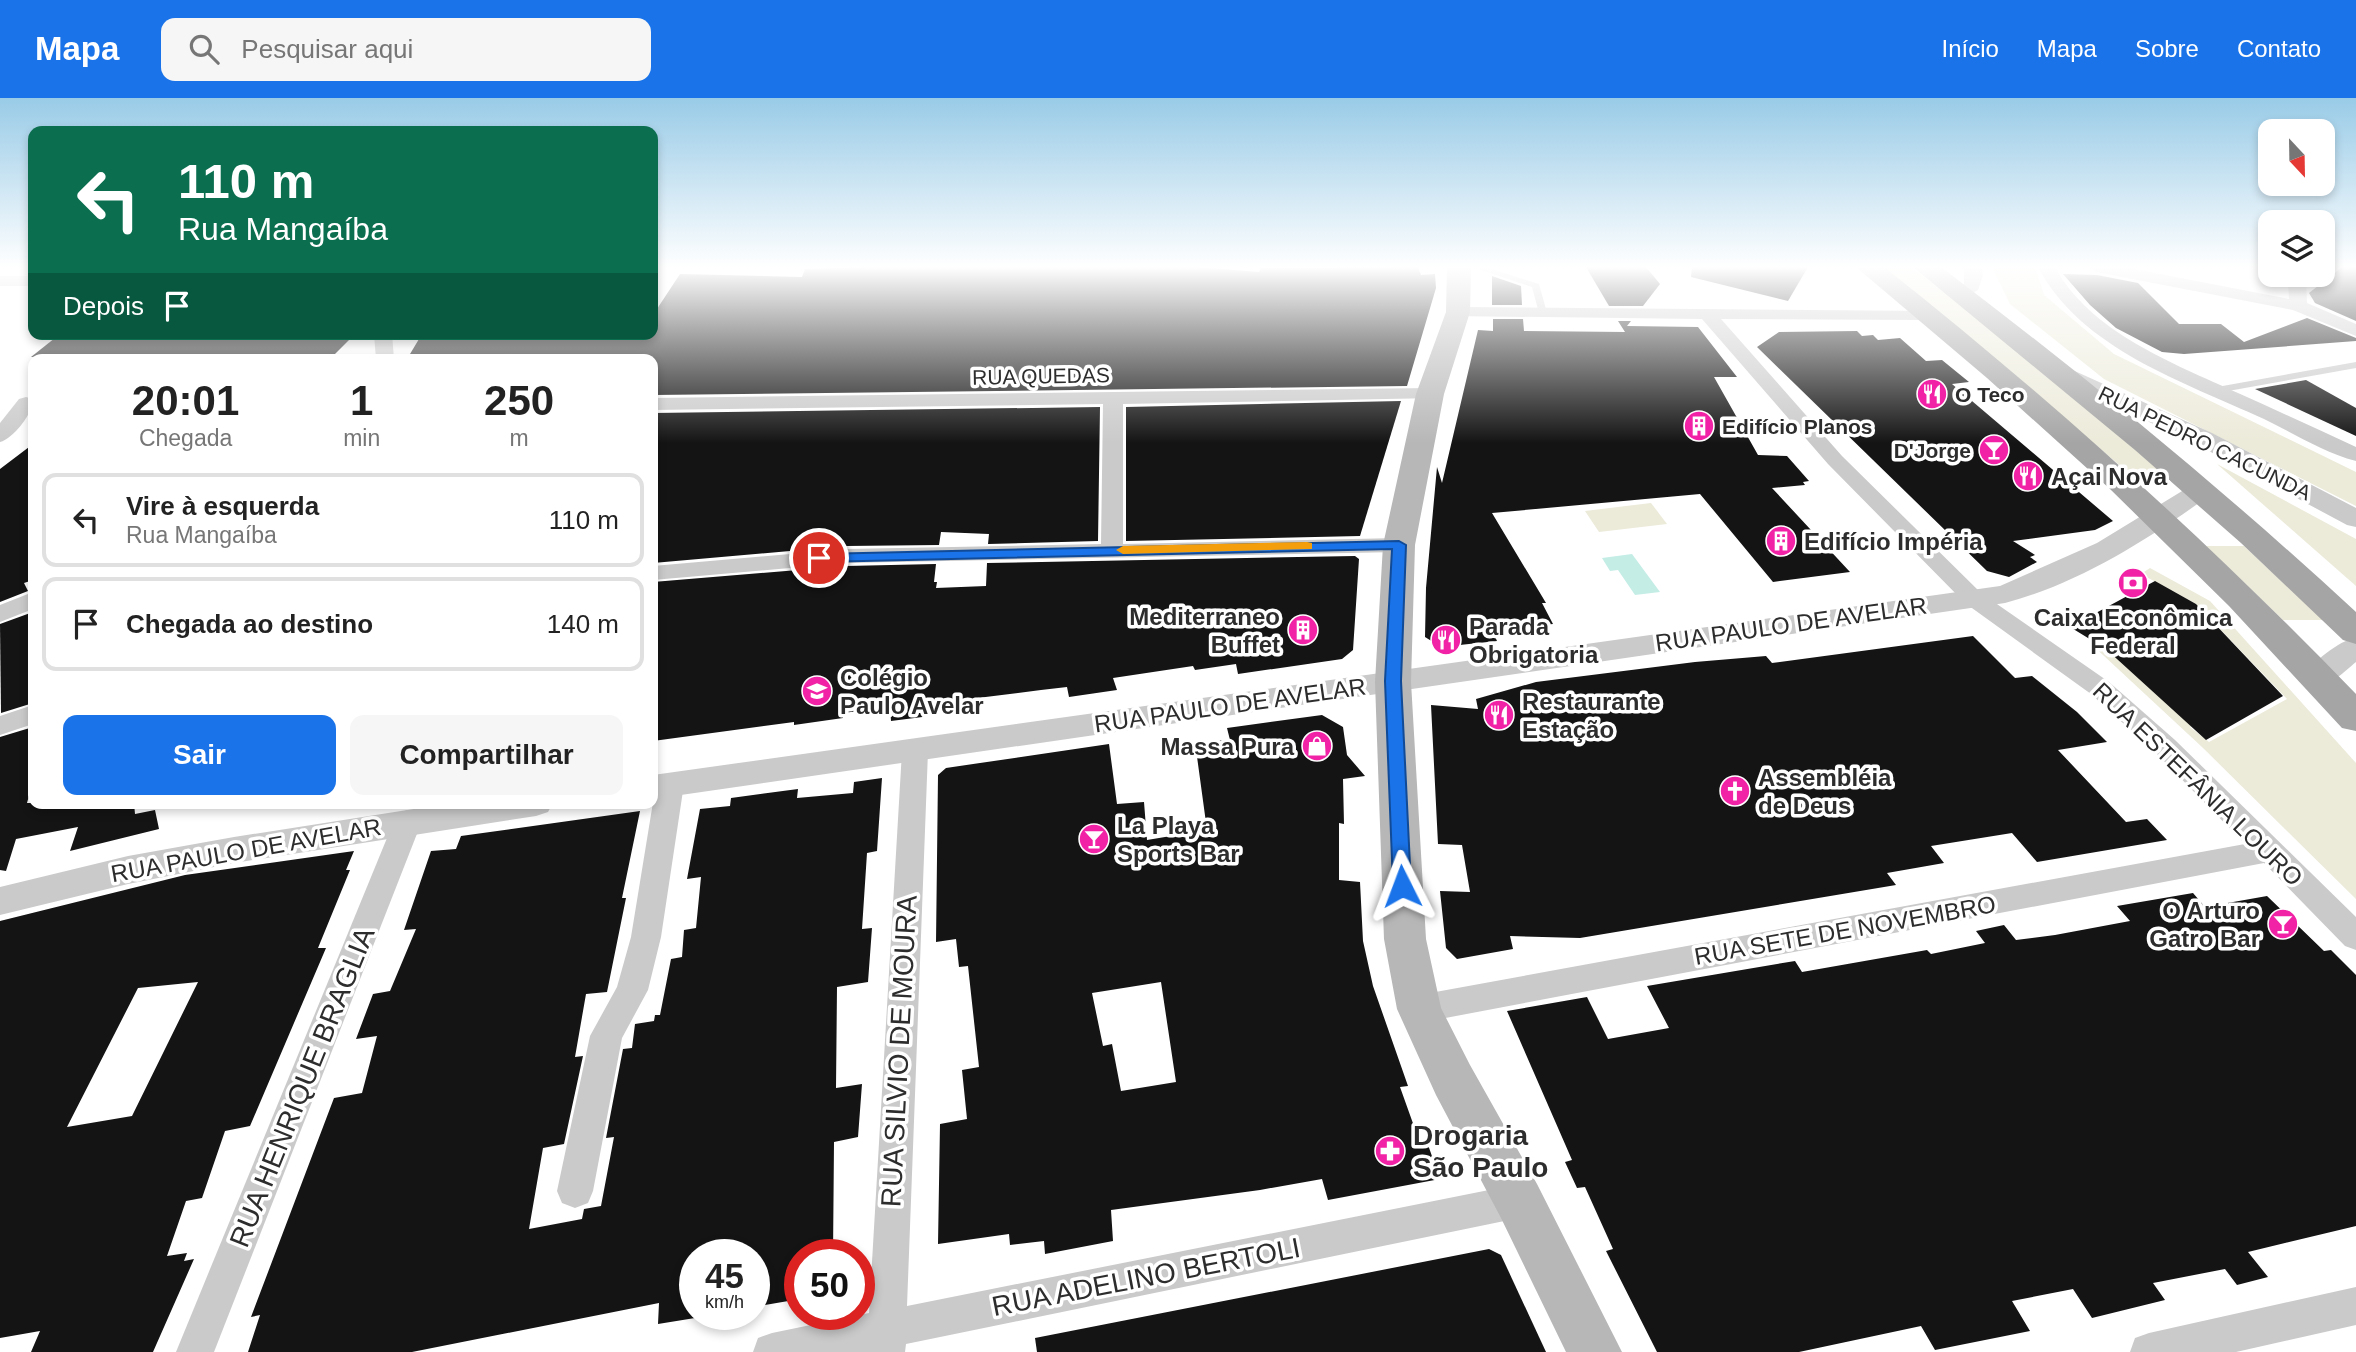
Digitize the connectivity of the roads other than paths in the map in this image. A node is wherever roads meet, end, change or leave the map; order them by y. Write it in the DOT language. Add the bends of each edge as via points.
graph roads {
  1 [pos="1453,326"];
  2 [pos="1717,326"];
  3 [pos="1939,326"];
  4 [pos="2000,326"];
  5 [pos="2100,326"];
  6 [pos="2356,365"];
  7 [pos="2054,369"];
  8 [pos="2217,390"];
  9 [pos="1430,394"];
  10 [pos="1113,398"];
  11 [pos="0,402"];
  12 [pos="28,404"];
  13 [pos="658,404"];
  14 [pos="28,405"];
  15 [pos="0,436"];
  16 [pos="2356,456"];
  17 [pos="2201,490"];
  18 [pos="2356,519"];
  19 [pos="2159,520"];
  20 [pos="1399,545"];
  21 [pos="1112,550"];
  22 [pos="658,573"];
  23 [pos="1973,598"];
  24 [pos="28,602"];
  25 [pos="0,614"];
  26 [pos="2356,632"];
  27 [pos="2356,647"];
  28 [pos="2318,677"];
  29 [pos="1393,681"];
  30 [pos="28,716"];
  31 [pos="2356,718"];
  32 [pos="0,726"];
  33 [pos="915,751"];
  34 [pos="661,786"];
  35 [pos="493,809"];
  36 [pos="408,821"];
  37 [pos="2270,851"];
  38 [pos="0,901"];
  39 [pos="2356,937"];
  40 [pos="1419,1009"];
  41 [pos="575,1191"];
  42 [pos="1519,1201"];
  43 [pos="2356,1306"];
  44 [pos="886,1341"];
  45 [pos="195,1352"];
  46 [pos="772,1352"];
  47 [pos="1595,1352"];
  48 [pos="2149,1352"];
  1 -- 9 [label="main road"];
  2 -- 23 [label="street, RUA ESTEFÂNIA LOURO" via="1835,460"];
  3 -- 19 [label="main road"];
  4 -- 7 [label="main road"];
  5 -- 8 [label="street" via="2155,361"];
  6 -- 8 [label="lane"];
  7 -- 17 [label="main road"];
  7 -- 18 [label="street, RUA PEDRO CACUNDA" via="2203,438"];
  8 -- 16 [label="street"];
  9 -- 10 [label="street, RUA QUEDAS"];
  9 -- 20 [label="main road"];
  10 -- 13 [label="street, RUA QUEDAS"];
  10 -- 21 [label="street"];
  11 -- 12 [label="street"];
  14 -- 15 [label="street"];
  17 -- 19 [label="street, RUA PAULO DE AVELAR"];
  17 -- 26 [label="main road"];
  19 -- 23 [label="street, RUA PAULO DE AVELAR" via="2030,585"];
  19 -- 28 [label="main road"];
  20 -- 21 [label="street"];
  20 -- 29 [label="main road"];
  21 -- 22 [label="street" via="846,556"];
  23 -- 29 [label="street, RUA PAULO DE AVELAR"];
  23 -- 37 [label="street, RUA ESTEFÂNIA LOURO" via="2100,688"];
  24 -- 25 [label="street"];
  27 -- 28 [label="street"];
  28 -- 31 [label="main road"];
  29 -- 33 [label="street, RUA PAULO DE AVELAR"];
  29 -- 40 [label="main road" via="1405,939"];
  30 -- 32 [label="street"];
  33 -- 34 [label="street, RUA PAULO DE AVELAR"];
  33 -- 44 [label="street, RUA SILVIO DE MOURA"];
  34 -- 41 [label="street" via="646,937 632,990 606,1036"];
  35 -- 36 [label="street, RUA PAULO DE AVELAR"];
  36 -- 38 [label="street, RUA PAULO DE AVELAR" via="141,867"];
  36 -- 45 [label="street, RUA HENRIQUE BRAGLIA"];
  37 -- 39 [label="street, RUA ESTEFÂNIA LOURO"];
  37 -- 40 [label="street, RUA SETE DE NOVEMBRO"];
  40 -- 42 [label="main road"];
  42 -- 44 [label="street, RUA ADELINO BERTOLI"];
  42 -- 47 [label="main road"];
  43 -- 48 [label="street"];
  44 -- 46 [label="street, RUA ADELINO BERTOLI"];
}
